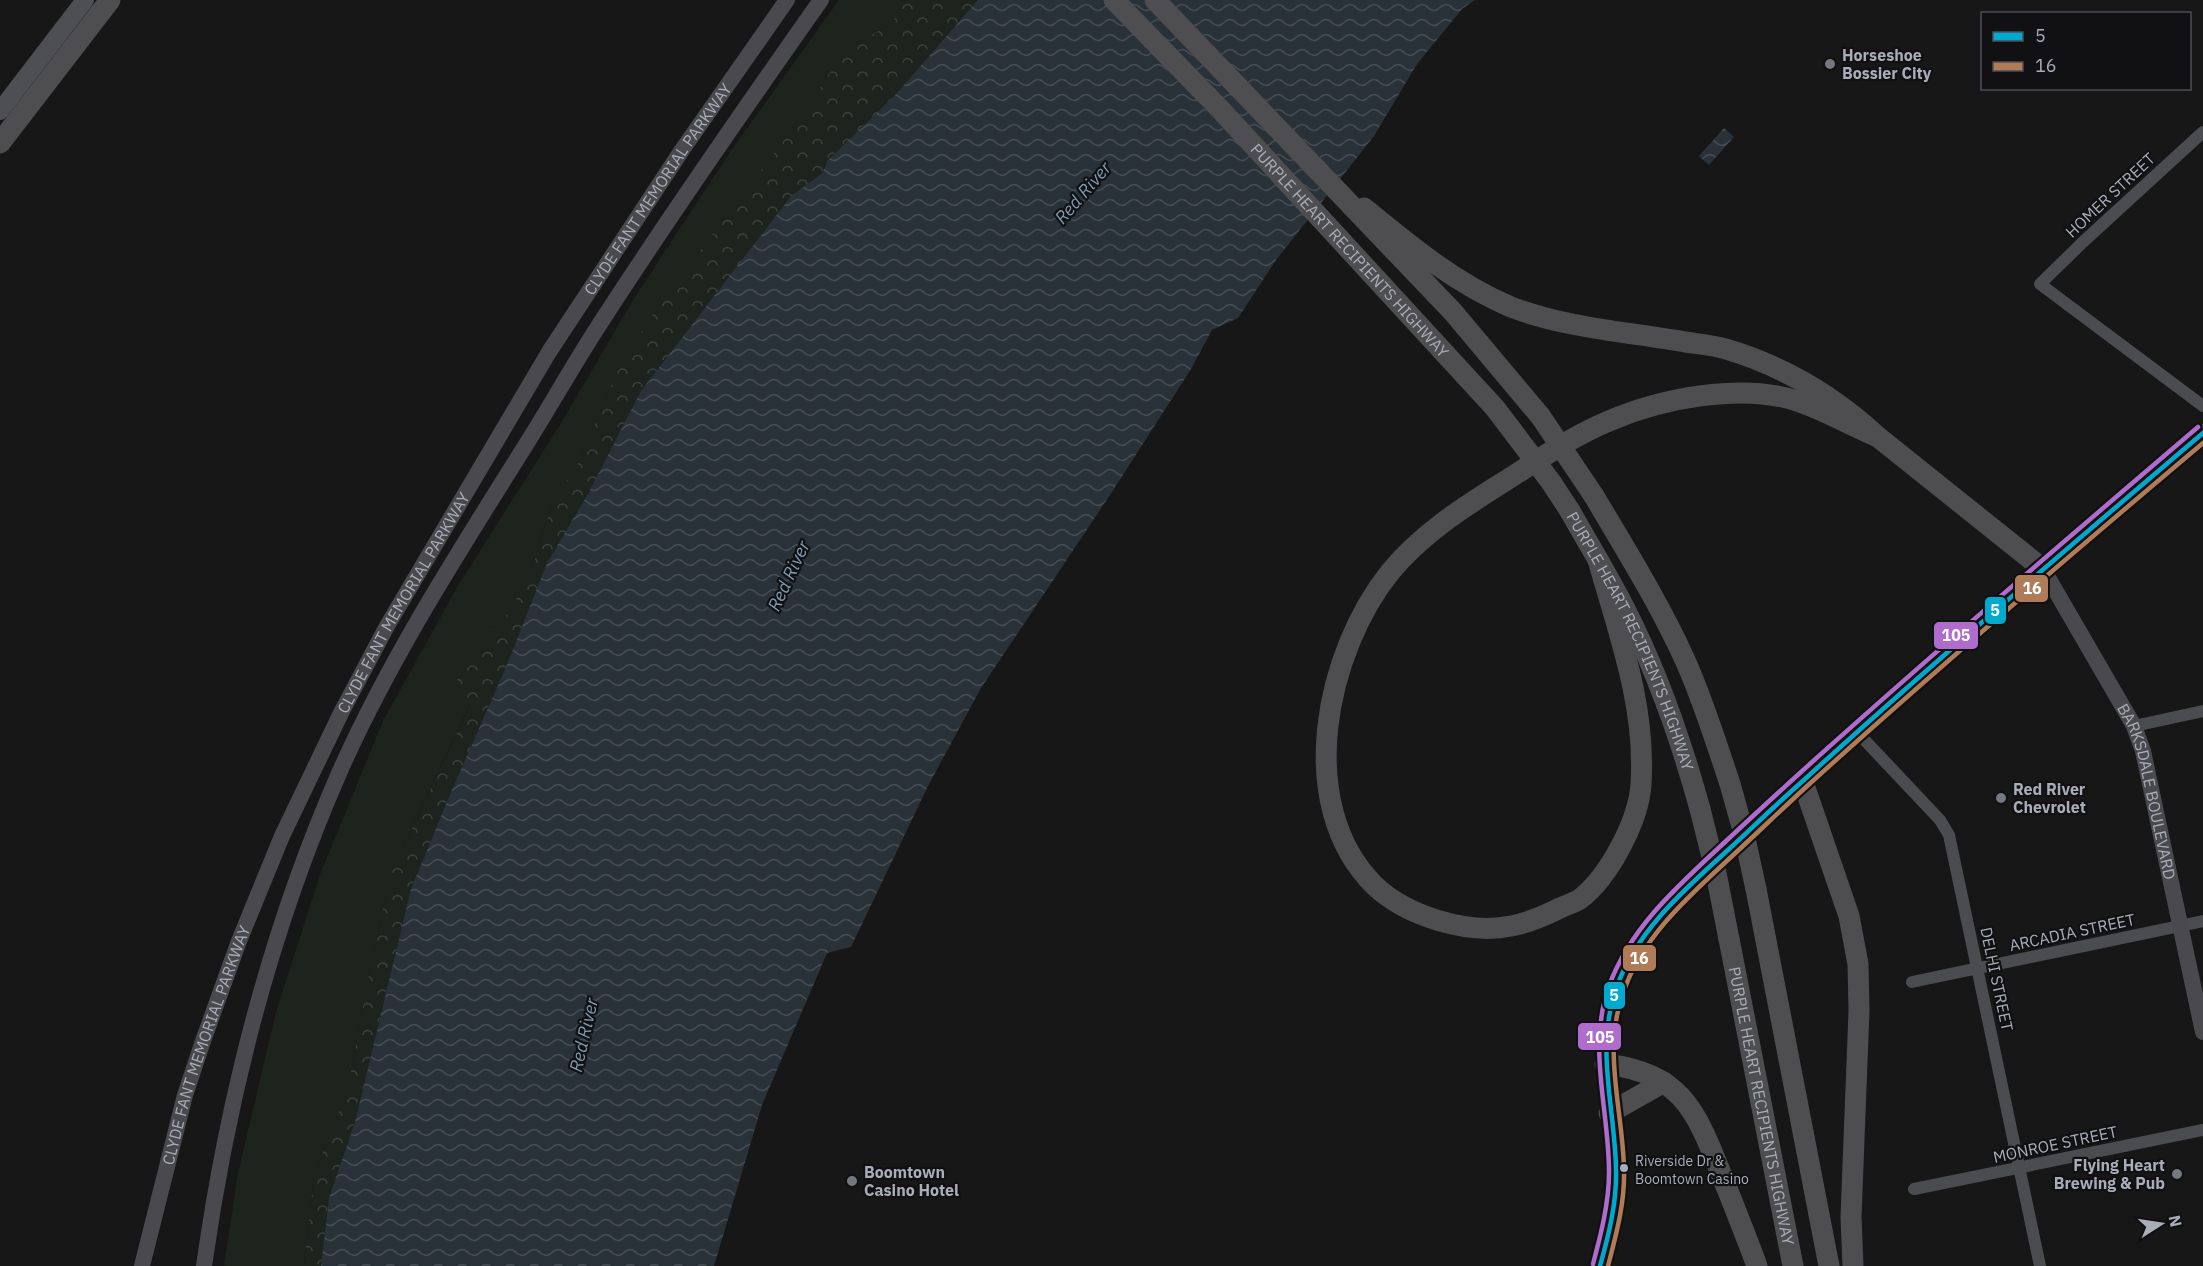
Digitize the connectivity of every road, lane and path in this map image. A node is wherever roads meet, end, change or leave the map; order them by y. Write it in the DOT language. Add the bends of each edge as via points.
graph roads {
  1 [pos="85,0"];
  2 [pos="110,0"];
  3 [pos="787,0"];
  4 [pos="821,0"];
  5 [pos="1114,0"];
  6 [pos="1155,0"];
  7 [pos="0,111"];
  8 [pos="2203,132"];
  9 [pos="0,143"];
  10 [pos="1324,176"];
  11 [pos="2203,406"];
  12 [pos="2203,432"];
  13 [pos="1878,438"];
  14 [pos="1598,560"];
  15 [pos="2043,569"];
  16 [pos="2203,711"];
  17 [pos="2134,726"];
  18 [pos="1857,732"];
  19 [pos="1802,780"];
  20 [pos="2203,921"];
  21 [pos="2181,926"];
  22 [pos="1978,968"];
  23 [pos="1912,982"];
  24 [pos="2203,1032"];
  25 [pos="1605,1064"];
  26 [pos="1664,1082"];
  27 [pos="1610,1113"];
  28 [pos="2203,1130"];
  29 [pos="2019,1168"];
  30 [pos="1914,1189"];
  31 [pos="142,1266"];
  32 [pos="204,1266"];
  33 [pos="1600,1266"];
  34 [pos="1757,1266"];
  35 [pos="1793,1266"];
  36 [pos="1829,1266"];
  37 [pos="1853,1266"];
  38 [pos="2040,1266"];
  1 -- 7 [label="main road"];
  2 -- 9 [label="highway"];
  3 -- 31 [label="main road, CLYDE FANT MEMORIAL PARKWAY" via="549,352 387,626 342,711 282,836 239,941 185,1095"];
  4 -- 32 [label="main road, CLYDE FANT MEMORIAL PARKWAY" via="600,323 416,623 369,711 309,847 273,950 239,1076"];
  5 -- 14 [label="highway, PURPLE HEART RECIPIENTS HIGHWAY, bridge" via="1496,408 1551,482"];
  6 -- 10 [label="highway, PURPLE HEART RECIPIENTS HIGHWAY, bridge"];
  8 -- 11 [label="street, HOMER STREET" via="2040,284"];
  10 -- 13 [label="highway, bridge" via="1462,282 1512,307 1570,323 1724,348 1791,374 1853,414"];
  10 -- 36 [label="highway, PURPLE HEART RECIPIENTS HIGHWAY, bridge" via="1453,312 1541,417 1594,496 1656,601 1685,660 1708,718 1744,834"];
  12 -- 15 [label="main road"];
  13 -- 14 [label="highway" via="1798,401 1773,395 1711,395 1641,409 1568,441 1420,540 1366,606 1346,648 1333,692 1328,735 1327,786 1335,822 1352,856 1374,885 1402,906 1442,922 1473,927 1509,927 1542,917 1580,898 1607,870 1627,836 1641,789 1641,733 1632,674"];
  13 -- 15 [label="highway"];
  14 -- 35 [label="highway, PURPLE HEART RECIPIENTS HIGHWAY, bridge" via="1652,670 1700,809 1730,939"];
  15 -- 17 [label="main road, BARKSDALE BOULEVARD"];
  15 -- 18 [label="main road"];
  16 -- 17 [label="street"];
  17 -- 21 [label="main road, BARKSDALE BOULEVARD"];
  18 -- 19 [label="main road"];
  18 -- 22 [label="street, DELHI STREET" via="1945,827"];
  19 -- 25 [label="main road" via="1663,913 1637,944 1610,1008"];
  19 -- 37 [label="highway" via="1849,916 1858,964"];
  20 -- 21 [label="street, ARCADIA STREET"];
  21 -- 22 [label="street, ARCADIA STREET"];
  21 -- 24 [label="main road, BARKSDALE BOULEVARD"];
  22 -- 23 [label="street, ARCADIA STREET"];
  22 -- 29 [label="street, DELHI STREET"];
  25 -- 26 [label="highway" via="1633,1068"];
  25 -- 27 [label="main road"];
  26 -- 27 [label="highway"];
  26 -- 34 [label="highway" via="1684,1100 1701,1125"];
  27 -- 33 [label="main road" via="1616,1159 1615,1197"];
  28 -- 29 [label="street, MONROE STREET"];
  29 -- 30 [label="street, MONROE STREET"];
  29 -- 38 [label="street, DELHI STREET"];
}
